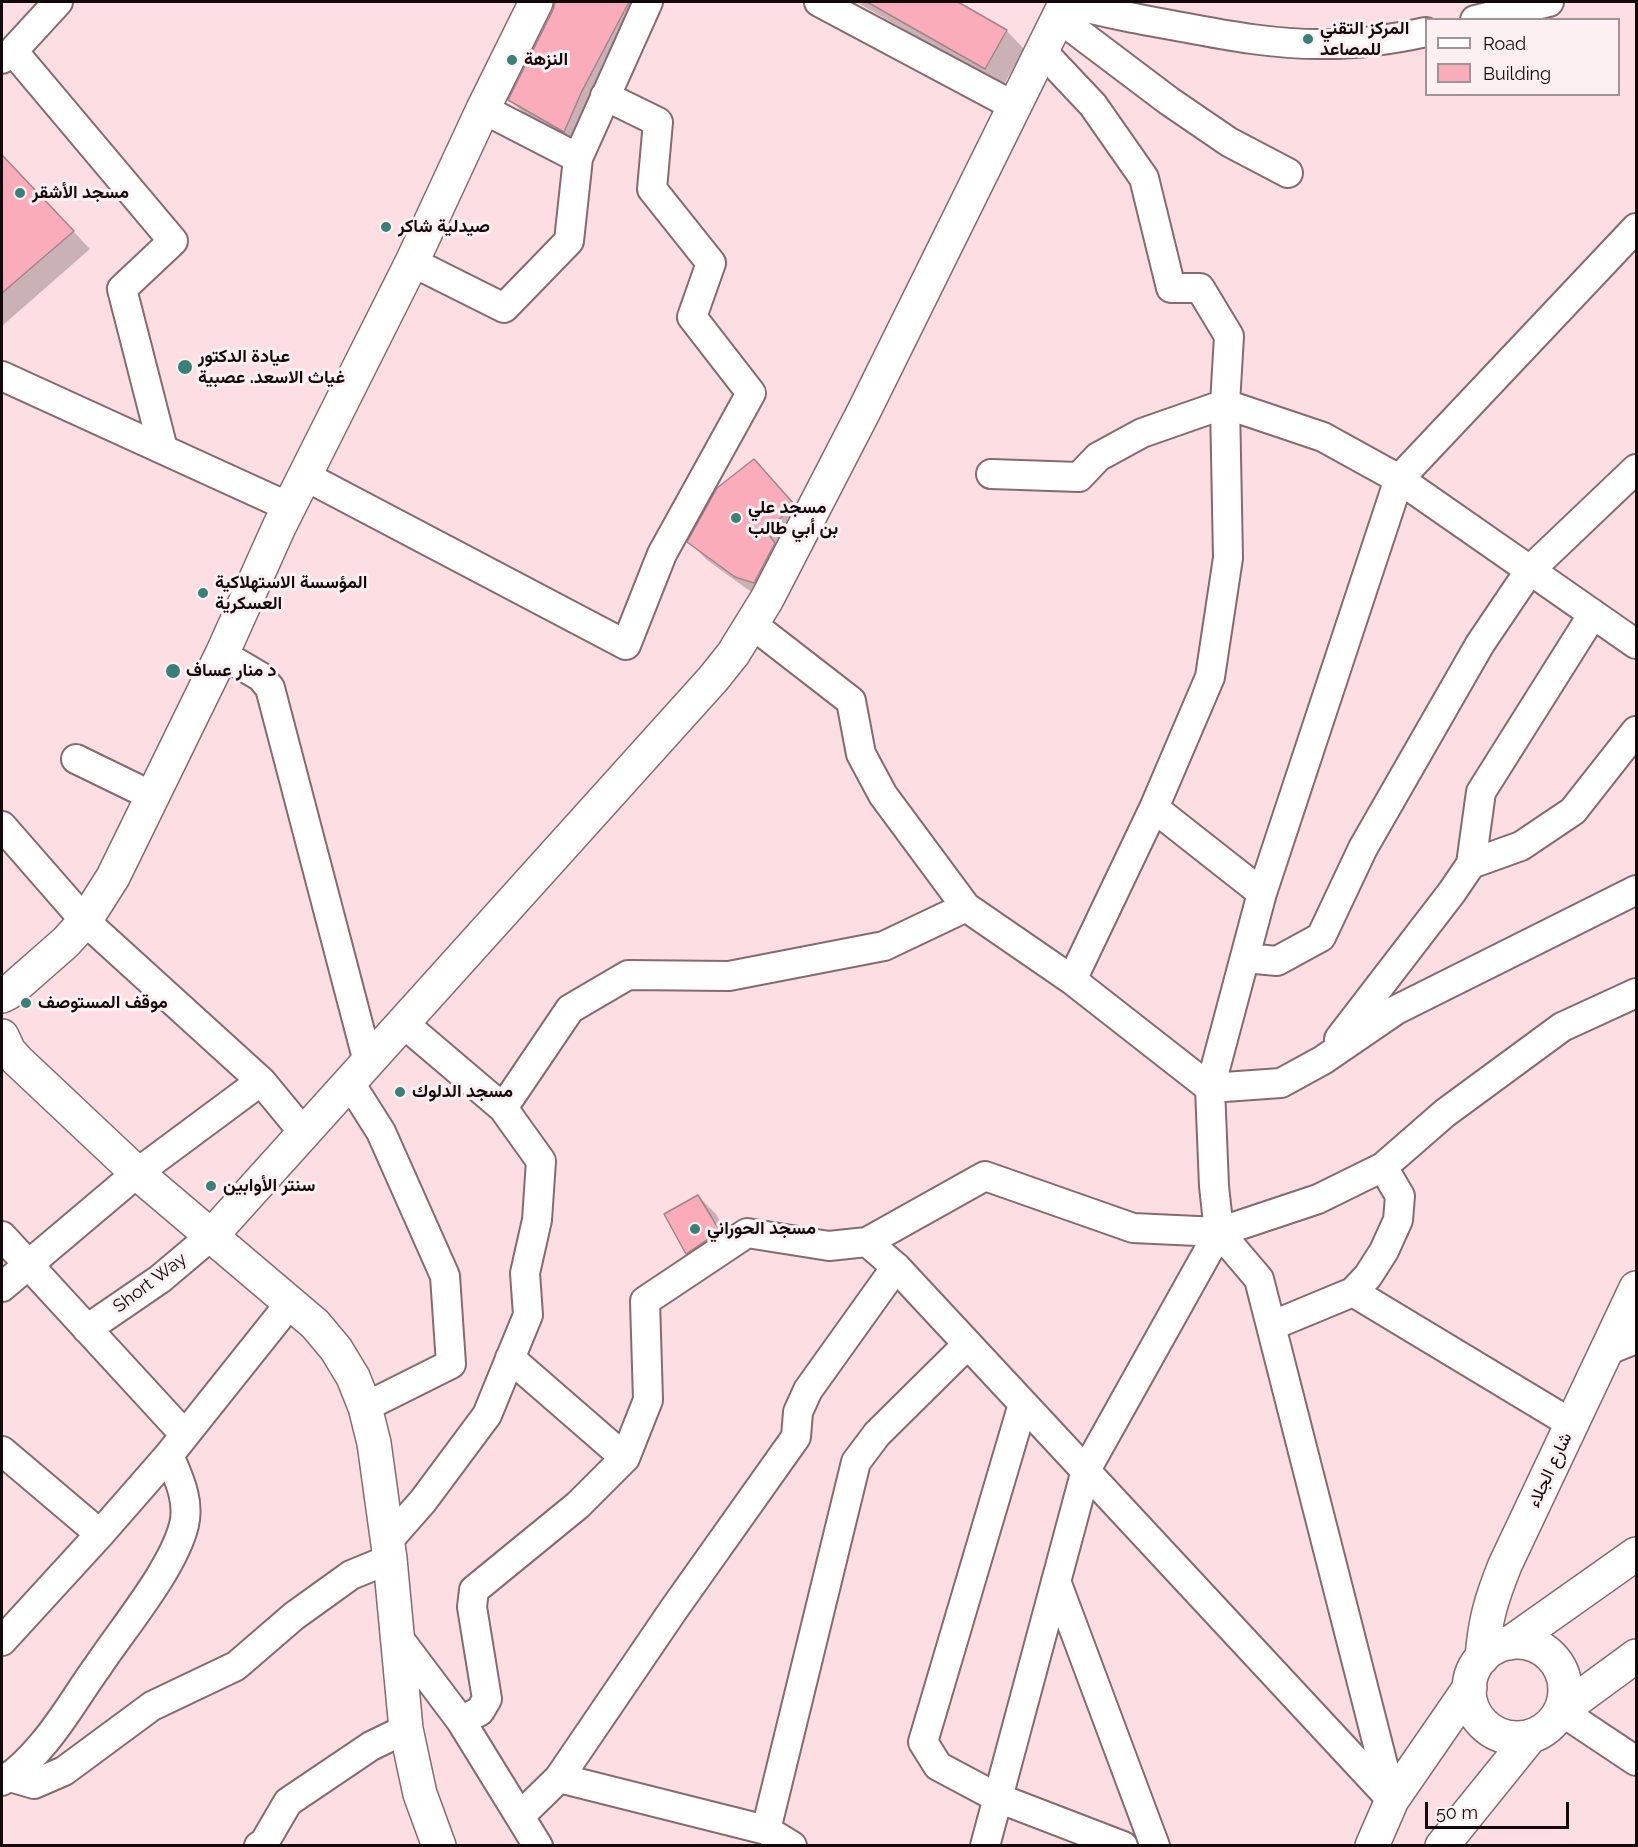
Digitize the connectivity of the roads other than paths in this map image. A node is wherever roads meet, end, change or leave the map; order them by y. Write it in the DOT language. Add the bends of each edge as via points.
graph roads {
  1 [pos="58,2"];
  2 [pos="536,2"];
  3 [pos="648,2"];
  4 [pos="819,2"];
  5 [pos="1549,2"];
  6 [pos="1064,6"];
  7 [pos="1483,18"];
  8 [pos="1425,32"];
  9 [pos="1042,51"];
  10 [pos="7,55"];
  11 [pos="605,96"];
  12 [pos="1014,106"];
  13 [pos="483,110"];
  14 [pos="578,158"];
  15 [pos="1288,173"];
  16 [pos="1636,228"];
  17 [pos="412,262"];
  18 [pos="2,376"];
  19 [pos="1225,404"];
  20 [pos="163,449"];
  21 [pos="1636,469"];
  22 [pos="991,474"];
  23 [pos="305,476"];
  24 [pos="1399,479"];
  25 [pos="289,507"];
  26 [pos="1530,570"];
  27 [pos="1593,614"];
  28 [pos="753,625"];
  29 [pos="1634,637"];
  30 [pos="222,654"];
  31 [pos="1636,731"];
  32 [pos="76,759"];
  33 [pos="152,796"];
  34 [pos="1154,808"];
  35 [pos="2,826"];
  36 [pos="1471,864"];
  37 [pos="1636,890"];
  38 [pos="1262,892"];
  39 [pos="966,907"];
  40 [pos="85,921"];
  41 [pos="1245,958"];
  42 [pos="1072,980"];
  43 [pos="1636,993"];
  44 [pos="4,998"];
  45 [pos="403,1023"];
  46 [pos="7,1050"];
  47 [pos="1323,1060"];
  48 [pos="359,1072"];
  49 [pos="261,1081"];
  50 [pos="1210,1088"];
  51 [pos="504,1108"];
  52 [pos="304,1133"];
  53 [pos="1383,1167"];
  54 [pos="137,1173"];
  55 [pos="1218,1232"];
  56 [pos="2,1236"];
  57 [pos="211,1236"];
  58 [pos="867,1242"];
  59 [pos="28,1265"];
  60 [pos="896,1268"];
  61 [pos="2,1287"];
  62 [pos="1636,1288"];
  63 [pos="1353,1292"];
  64 [pos="291,1302"];
  65 [pos="1270,1326"];
  66 [pos="87,1329"];
  67 [pos="1636,1339"];
  68 [pos="967,1346"];
  69 [pos="1606,1352"];
  70 [pos="510,1358"];
  71 [pos="1023,1404"];
  72 [pos="366,1407"];
  73 [pos="1572,1424"];
  74 [pos="177,1445"];
  75 [pos="2,1450"];
  76 [pos="625,1458"];
  77 [pos="1086,1470"];
  78 [pos="100,1534"];
  79 [pos="389,1550"];
  80 [pos="1636,1554"];
  81 [pos="1056,1581"];
  82 [pos="397,1636"];
  83 [pos="2,1641"];
  84 [pos="1636,1656"];
  85 [pos="1487,1663"];
  86 [pos="1561,1711"];
  87 [pos="461,1721"];
  88 [pos="406,1729"];
  89 [pos="1530,1737"];
  90 [pos="1636,1761"];
  91 [pos="559,1778"];
  92 [pos="6,1779"];
  93 [pos="998,1798"];
  94 [pos="1392,1800"];
  95 [pos="520,1816"];
  96 [pos="766,1830"];
  97 [pos="259,1845"];
  98 [pos="439,1845"];
  99 [pos="538,1845"];
  100 [pos="792,1845"];
  101 [pos="985,1845"];
  102 [pos="1123,1845"];
  103 [pos="1155,1845"];
  104 [pos="1372,1845"];
  105 [pos="1442,1845"];
  1 -- 10 [label="street"];
  2 -- 13 [label="main road"];
  3 -- 11 [label="street"];
  4 -- 12 [label="street"];
  5 -- 7 [label="street"];
  6 -- 8 [label="street" via="1292,43 1360,43"];
  6 -- 9 [label="main road"];
  6 -- 15 [label="street" via="1169,101 1229,142"];
  9 -- 12 [label="main road"];
  9 -- 19 [label="street" via="1093,105 1144,178 1171,288 1200,288 1229,336"];
  10 -- 20 [label="street" via="173,241 122,289"];
  11 -- 14 [label="street"];
  11 -- 23 [label="street" via="658,122 652,189 711,263 692,317 751,393 662,554 626,645"];
  12 -- 28 [label="main road" via="864,411"];
  13 -- 14 [label="street"];
  13 -- 17 [label="main road"];
  14 -- 17 [label="street" via="569,241 504,308"];
  16 -- 24 [label="street"];
  17 -- 23 [label="main road"];
  18 -- 20 [label="street"];
  19 -- 22 [label="street" via="1142,433 1098,457 1079,477"];
  19 -- 24 [label="street" via="1323,436"];
  19 -- 34 [label="street" via="1228,558 1210,677"];
  20 -- 25 [label="street"];
  21 -- 26 [label="street"];
  23 -- 25 [label="main road"];
  24 -- 26 [label="street"];
  24 -- 38 [label="street"];
  25 -- 30 [label="main road"];
  26 -- 27 [label="street"];
  26 -- 41 [label="street" via="1479,644 1363,848 1321,937 1276,962"];
  27 -- 29 [label="street"];
  27 -- 36 [label="street" via="1481,792"];
  28 -- 39 [label="street" via="851,701 861,754 884,795"];
  28 -- 45 [label="main road" via="713,679"];
  30 -- 33 [label="main road"];
  30 -- 48 [label="street" via="261,677 270,688"];
  31 -- 36 [label="street" via="1573,811 1521,846"];
  32 -- 33 [label="street"];
  33 -- 40 [label="main road" via="113,877"];
  34 -- 38 [label="street"];
  34 -- 42 [label="street"];
  35 -- 40 [label="street"];
  36 -- 47 [label="street"];
  37 -- 47 [label="street" via="1396,1010"];
  38 -- 41 [label="street"];
  39 -- 42 [label="street"];
  39 -- 51 [label="street" via="884,946 729,976 628,975 570,1009"];
  40 -- 44 [label="main road"];
  40 -- 49 [label="street"];
  41 -- 50 [label="street"];
  42 -- 50 [label="street"];
  43 -- 53 [label="street" via="1562,1027 1445,1113"];
  45 -- 48 [label="main road"];
  45 -- 51 [label="street"];
  46 -- 54 [label="main road"];
  47 -- 50 [label="street" via="1281,1083"];
  48 -- 52 [label="main road"];
  48 -- 72 [label="street" via="445,1276 451,1364"];
  49 -- 52 [label="street"];
  49 -- 54 [label="street"];
  50 -- 55 [label="street"];
  51 -- 70 [label="street" via="541,1161 537,1220 525,1273 528,1315"];
  52 -- 57 [label="main road"];
  53 -- 55 [label="street" via="1318,1199"];
  53 -- 63 [label="street" via="1400,1196 1398,1220 1384,1251"];
  54 -- 57 [label="main road"];
  54 -- 59 [label="street"];
  55 -- 58 [label="street" via="1133,1228 985,1176"];
  55 -- 65 [label="street" via="1259,1279"];
  55 -- 77 [label="street"];
  56 -- 59 [label="street"];
  57 -- 64 [label="main road"];
  57 -- 66 [label="street, Short Way" via="160,1279"];
  58 -- 60 [label="street"];
  58 -- 76 [label="street" via="829,1246 747,1233 645,1301 648,1400"];
  59 -- 61 [label="street"];
  59 -- 66 [label="street"];
  60 -- 68 [label="street"];
  60 -- 91 [label="street" via="808,1390 798,1412 795,1437"];
  62 -- 69 [label="main road, شارع الجلاء"];
  63 -- 65 [label="street"];
  63 -- 73 [label="street"];
  64 -- 72 [label="main road" via="336,1348"];
  64 -- 74 [label="street"];
  65 -- 94 [label="street"];
  66 -- 74 [label="street"];
  67 -- 69 [label="street"];
  68 -- 71 [label="street"];
  68 -- 96 [label="street" via="877,1434 856,1462"];
  69 -- 73 [label="main road, شارع الجلاء"];
  70 -- 76 [label="street"];
  70 -- 79 [label="street" via="487,1415"];
  71 -- 77 [label="street"];
  71 -- 93 [label="street" via="923,1742 938,1766"];
  72 -- 79 [label="main road"];
  73 -- 85 [label="main road, شارع الجلاء" via="1490,1603 1485,1627"];
  74 -- 78 [label="street"];
  74 -- 92 [label="street" via="186,1507 184,1525 172,1554 43,1745"];
  75 -- 78 [label="street"];
  76 -- 87 [label="street" via="578,1505 474,1590 472,1607 487,1699 480,1711"];
  77 -- 81 [label="street"];
  77 -- 94 [label="street"];
  78 -- 83 [label="street"];
  79 -- 82 [label="main road"];
  79 -- 92 [label="street" via="294,1616 236,1666 152,1706 64,1771 34,1784"];
  80 -- 85 [label="main road"];
  81 -- 93 [label="street"];
  81 -- 103 [label="street"];
  82 -- 87 [label="street"];
  82 -- 88 [label="main road"];
  84 -- 86 [label="main road"];
  85 -- 86 [label="main road" via="1525,1643 1539,1647 1555,1662 1564,1682"];
  85 -- 89 [label="main road" via="1471,1702 1477,1716 1500,1735"];
  85 -- 94 [label="main road"];
  86 -- 89 [label="main road" via="1543,1731"];
  86 -- 90 [label="street"];
  87 -- 95 [label="street"];
  88 -- 97 [label="street" via="371,1746 288,1803"];
  88 -- 98 [label="main road" via="420,1794"];
  89 -- 105 [label="main road"];
  91 -- 95 [label="street"];
  91 -- 96 [label="street"];
  93 -- 101 [label="street"];
  93 -- 102 [label="street"];
  94 -- 104 [label="main road"];
  95 -- 99 [label="street"];
  96 -- 100 [label="street"];
}
